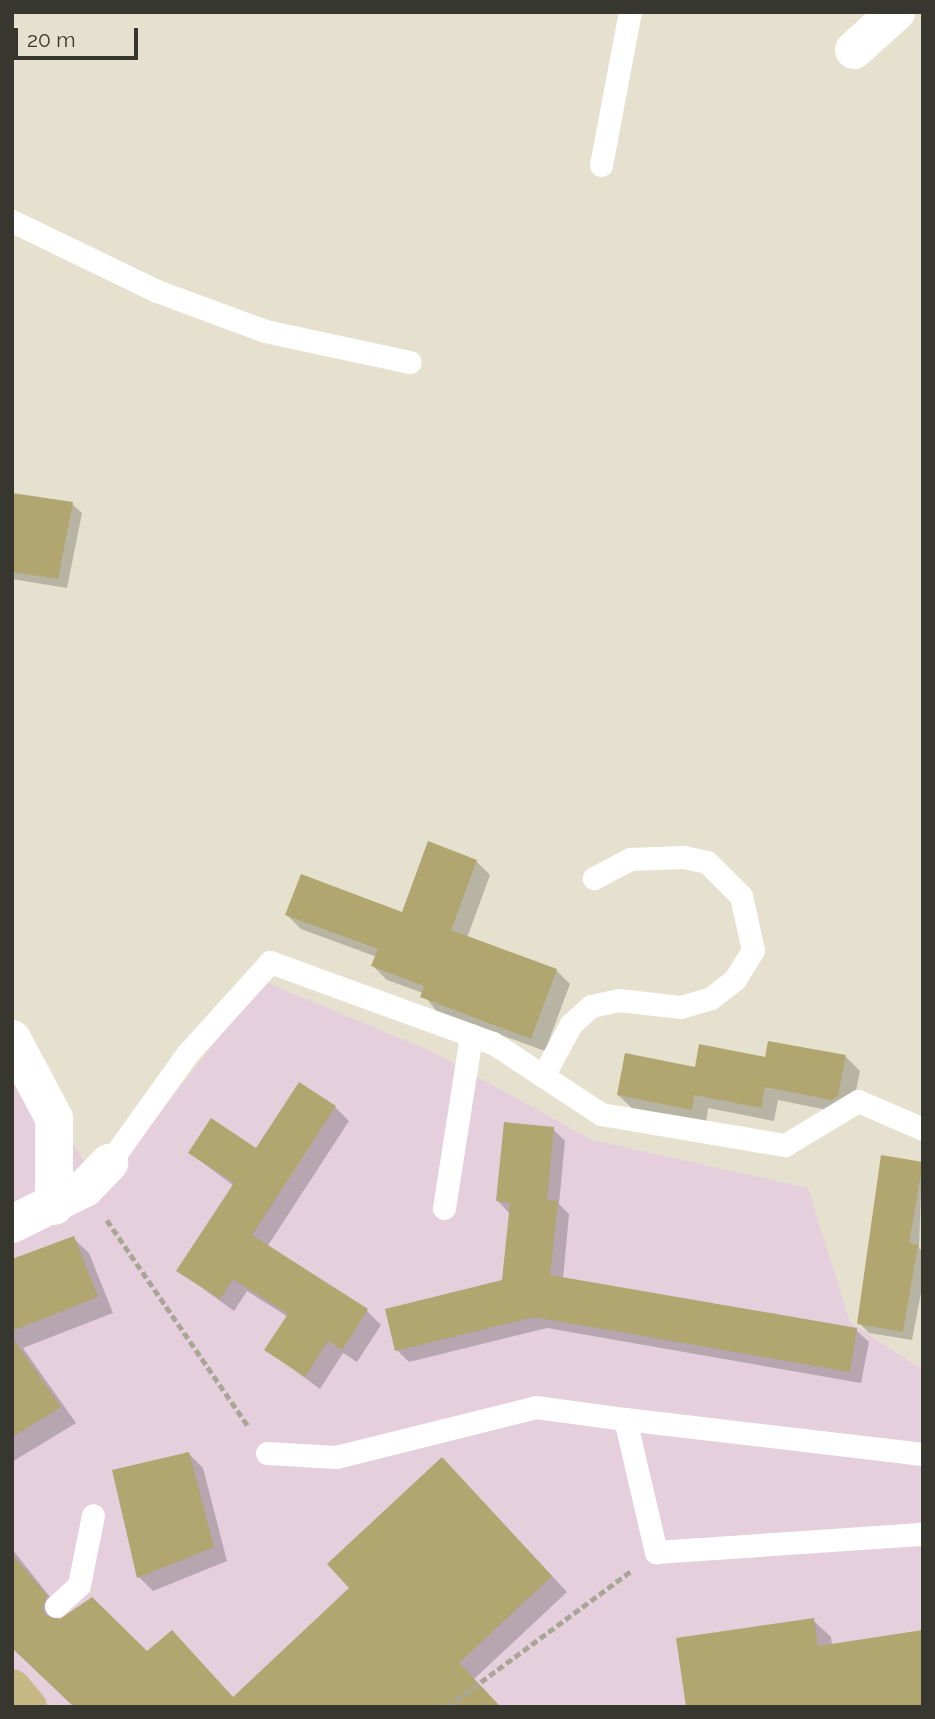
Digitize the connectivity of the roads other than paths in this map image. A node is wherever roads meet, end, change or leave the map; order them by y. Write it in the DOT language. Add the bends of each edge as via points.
graph roads {
  1 [pos="630,12"];
  2 [pos="883,16"];
  3 [pos="853,50"];
  4 [pos="601,165"];
  5 [pos="12,221"];
  6 [pos="410,362"];
  7 [pos="594,878"];
  8 [pos="471,1035"];
  9 [pos="12,1039"];
  10 [pos="543,1076"];
  11 [pos="923,1129"];
  12 [pos="83,1186"];
  13 [pos="444,1208"];
  14 [pos="12,1224"];
  15 [pos="625,1419"];
  16 [pos="267,1453"];
  17 [pos="923,1454"];
  18 [pos="93,1515"];
  19 [pos="923,1534"];
  20 [pos="56,1606"];
  21 [pos="12,1688"];
  22 [pos="28,1707"];
  1 -- 4 [label="lane"];
  2 -- 3 [label="street"];
  5 -- 6 [label="lane" via="157,291 265,331"];
  7 -- 10 [label="lane" via="630,859 683,857 707,862 741,897 753,950 735,979 711,998 680,1007 619,1000 591,1006 570,1024"];
  8 -- 10 [label="lane" via="493,1043"];
  8 -- 12 [label="lane" via="270,961 187,1054"];
  8 -- 13 [label="lane"];
  9 -- 12 [label="street"];
  10 -- 11 [label="lane" via="601,1114 785,1145 858,1101"];
  12 -- 14 [label="street"];
  15 -- 16 [label="lane" via="536,1407 336,1457"];
  15 -- 17 [label="lane"];
  15 -- 19 [label="lane" via="656,1552"];
  18 -- 20 [label="lane" via="79,1585"];
  21 -- 22 [label="main road"];
}
